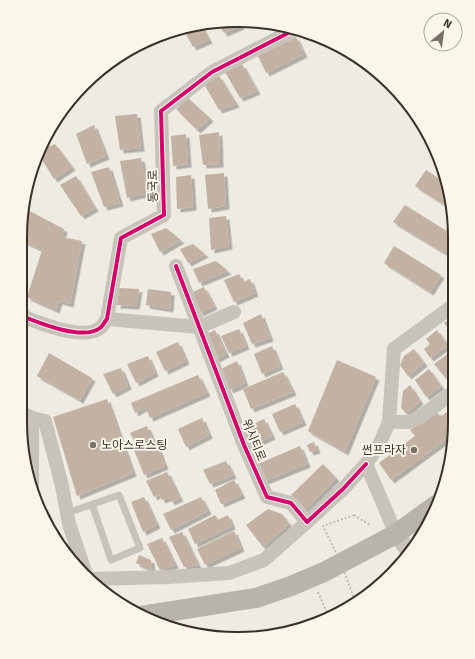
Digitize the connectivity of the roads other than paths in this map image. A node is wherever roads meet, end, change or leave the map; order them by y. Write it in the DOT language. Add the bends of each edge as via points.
graph roads {
  1 [pos="288,33"];
  2 [pos="176,266"];
  3 [pos="448,309"];
  4 [pos="234,312"];
  5 [pos="27,318"];
  6 [pos="108,318"];
  7 [pos="199,327"];
  8 [pos="448,396"];
  9 [pos="27,415"];
  10 [pos="390,422"];
  11 [pos="27,427"];
  12 [pos="29,446"];
  13 [pos="366,464"];
  14 [pos="92,504"];
  15 [pos="428,511"];
  16 [pos="67,513"];
  17 [pos="307,522"];
  18 [pos="396,534"];
  19 [pos="406,548"];
  20 [pos="83,564"];
  21 [pos="97,578"];
  22 [pos="153,614"];
  1 -- 6 [label="street, 동국로" via="212,72 161,111 164,215 121,238"];
  2 -- 7 [label="street, 위시티로"];
  3 -- 10 [label="street" via="394,349"];
  4 -- 7 [label="street"];
  5 -- 6 [label="street" via="51,328 88,333 100,328"];
  6 -- 7 [label="street"];
  7 -- 17 [label="street, 위시티로" via="244,445 267,497 291,503"];
  8 -- 10 [label="street" via="420,417 408,422"];
  9 -- 16 [label="street" via="45,421"];
  10 -- 13 [label="street"];
  11 -- 12 [label="street"];
  13 -- 17 [label="street"];
  13 -- 18 [label="street"];
  14 -- 14 [label="lane" via="119,496 140,548 111,560"];
  14 -- 16 [label="lane"];
  15 -- 18 [label="main road"];
  16 -- 20 [label="street"];
  17 -- 21 [label="street" via="264,560 229,573"];
  18 -- 19 [label="street"];
  18 -- 22 [label="main road" via="324,572 256,598"];
}
